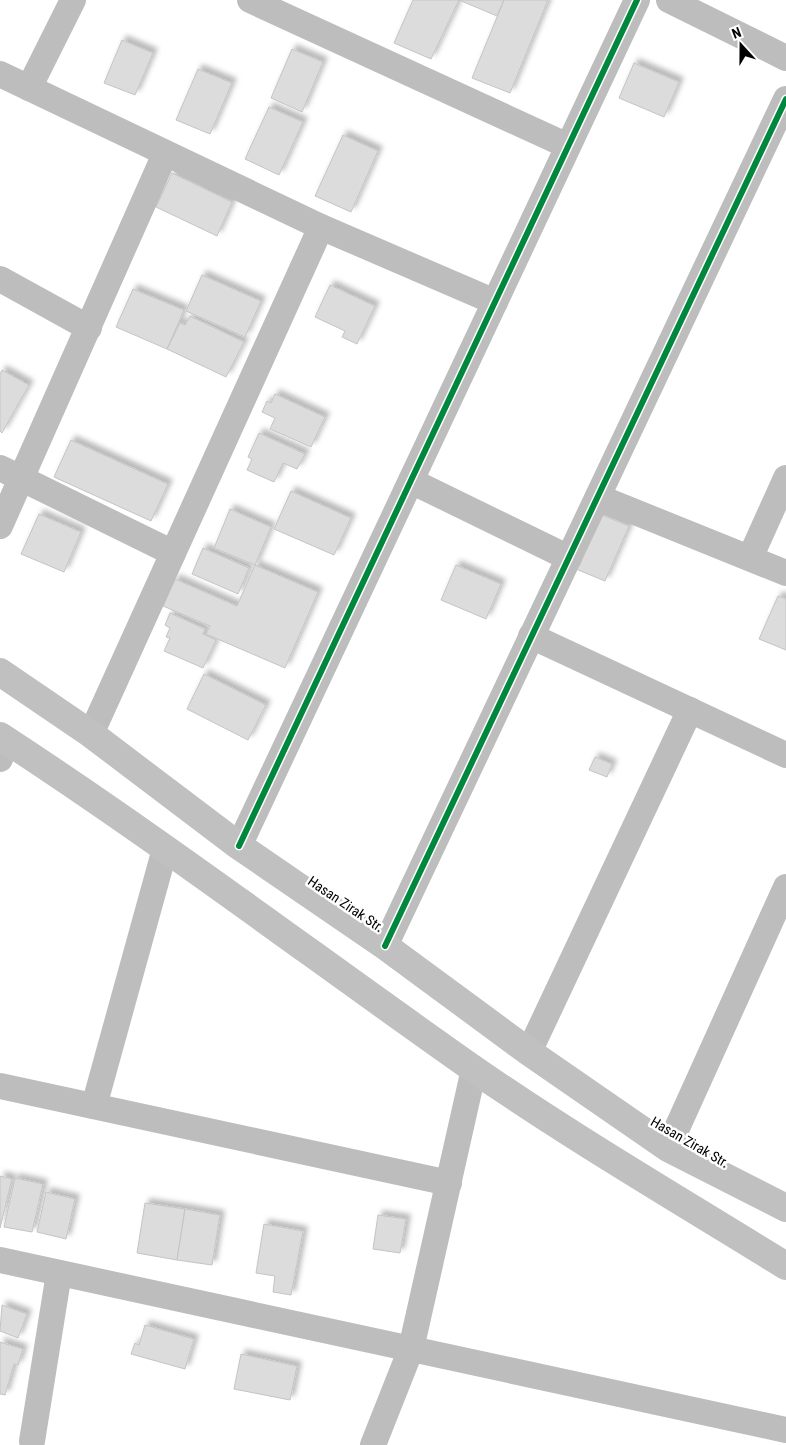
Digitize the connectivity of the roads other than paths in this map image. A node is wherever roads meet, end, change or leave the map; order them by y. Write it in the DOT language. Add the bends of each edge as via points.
graph roads {
  1 [pos="73,0"];
  2 [pos="637,0"];
  3 [pos="669,0"];
  4 [pos="260,2"];
  5 [pos="786,58"];
  6 [pos="0,74"];
  7 [pos="29,88"];
  8 [pos="786,99"];
  9 [pos="568,146"];
  10 [pos="165,154"];
  11 [pos="321,227"];
  12 [pos="0,279"];
  13 [pos="495,302"];
  14 [pos="89,328"];
  15 [pos="10,473"];
  16 [pos="786,478"];
  17 [pos="411,481"];
  18 [pos="598,497"];
  19 [pos="0,526"];
  20 [pos="173,553"];
  21 [pos="568,558"];
  22 [pos="750,558"];
  23 [pos="786,572"];
  24 [pos="531,636"];
  25 [pos="0,672"];
  26 [pos="690,710"];
  27 [pos="90,734"];
  28 [pos="1,744"];
  29 [pos="786,755"];
  30 [pos="239,846"];
  31 [pos="165,849"];
  32 [pos="786,887"];
  33 [pos="385,946"];
  34 [pos="529,1052"];
  35 [pos="474,1069"];
  36 [pos="0,1086"];
  37 [pos="94,1106"];
  38 [pos="668,1148"];
  39 [pos="449,1183"];
  40 [pos="786,1208"];
  41 [pos="0,1260"];
  42 [pos="786,1266"];
  43 [pos="59,1273"];
  44 [pos="411,1349"];
  45 [pos="786,1430"];
  46 [pos="32,1441"];
  47 [pos="373,1445"];
  1 -- 7 [label="street"];
  2 -- 9 [label="street"];
  3 -- 5 [label="street"];
  4 -- 9 [label="street"];
  6 -- 7 [label="street"];
  7 -- 10 [label="street"];
  8 -- 18 [label="street"];
  9 -- 13 [label="street"];
  10 -- 11 [label="street"];
  10 -- 14 [label="street"];
  11 -- 13 [label="street"];
  11 -- 20 [label="street"];
  12 -- 14 [label="street"];
  13 -- 17 [label="street"];
  14 -- 15 [label="street"];
  15 -- 19 [label="street"];
  15 -- 20 [label="street"];
  16 -- 22 [label="street"];
  17 -- 21 [label="street"];
  17 -- 30 [label="street"];
  18 -- 21 [label="street"];
  18 -- 22 [label="street"];
  20 -- 27 [label="street"];
  21 -- 24 [label="street"];
  22 -- 23 [label="street"];
  24 -- 26 [label="street"];
  24 -- 33 [label="street"];
  25 -- 27 [label="main road, Hasan Zirak Str."];
  26 -- 29 [label="street"];
  26 -- 34 [label="street"];
  27 -- 30 [label="main road, Hasan Zirak Str."];
  28 -- 31 [label="main road"];
  30 -- 33 [label="main road, Hasan Zirak Str."];
  31 -- 35 [label="main road"];
  31 -- 37 [label="street"];
  32 -- 38 [label="street"];
  33 -- 34 [label="main road, Hasan Zirak Str."];
  34 -- 38 [label="main road, Hasan Zirak Str."];
  35 -- 39 [label="street"];
  35 -- 42 [label="main road"];
  36 -- 37 [label="street"];
  37 -- 39 [label="street"];
  38 -- 40 [label="main road, Hasan Zirak Str."];
  39 -- 44 [label="street"];
  41 -- 43 [label="street"];
  43 -- 44 [label="street"];
  43 -- 46 [label="street"];
  44 -- 45 [label="street"];
  44 -- 47 [label="street"];
}
